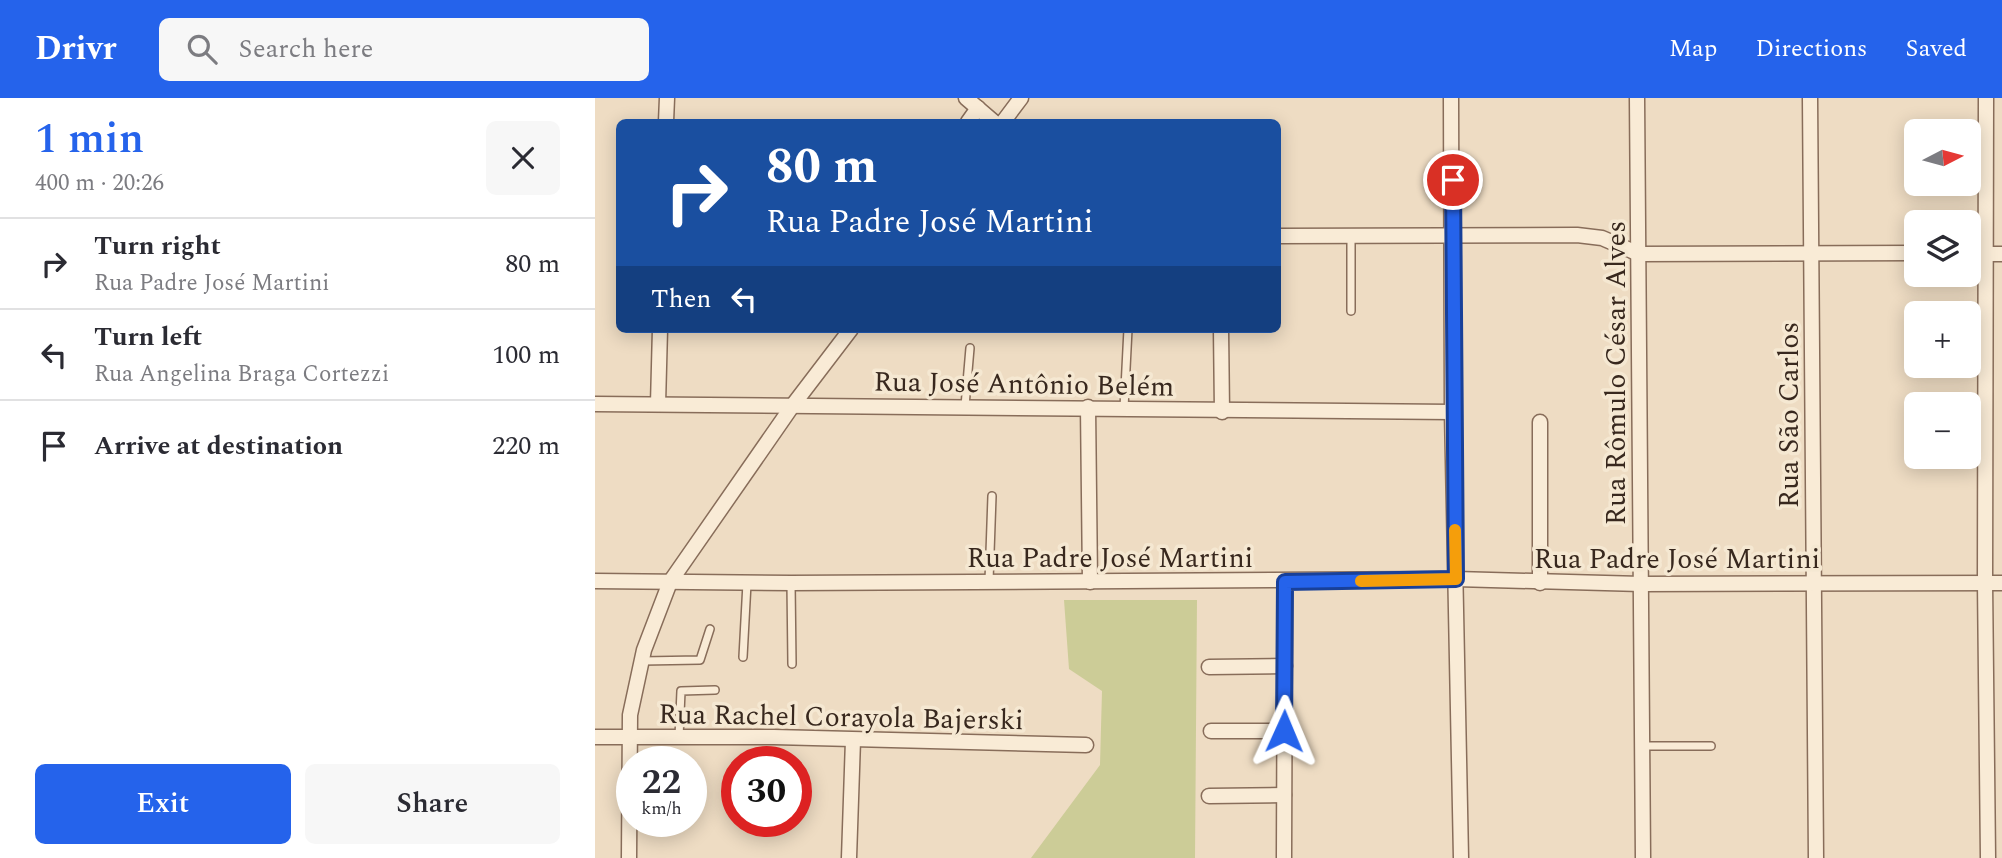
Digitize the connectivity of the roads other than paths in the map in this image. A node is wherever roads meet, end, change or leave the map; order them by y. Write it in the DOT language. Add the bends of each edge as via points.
graph roads {
  1 [pos="667,98"];
  2 [pos="966,98"];
  3 [pos="1021,98"];
  4 [pos="1451,98"];
  5 [pos="1637,98"];
  6 [pos="1810,98"];
  7 [pos="1986,98"];
  8 [pos="978,108"];
  9 [pos="666,119"];
  10 [pos="970,119"];
  11 [pos="991,119"];
  12 [pos="1005,119"];
  13 [pos="1350,235"];
  14 [pos="1453,235"];
  15 [pos="1281,236"];
  16 [pos="1812,252"];
  17 [pos="1904,253"];
  18 [pos="1639,254"];
  19 [pos="1981,254"];
  20 [pos="1985,254"];
  21 [pos="2002,254"];
  22 [pos="1351,311"];
  23 [pos="660,333"];
  24 [pos="848,333"];
  25 [pos="1128,333"];
  26 [pos="1221,333"];
  27 [pos="970,348"];
  28 [pos="595,404"];
  29 [pos="658,404"];
  30 [pos="793,405"];
  31 [pos="965,406"];
  32 [pos="1088,407"];
  33 [pos="1124,408"];
  34 [pos="1222,412"];
  35 [pos="1452,412"];
  36 [pos="1540,422"];
  37 [pos="992,496"];
  38 [pos="1456,579"];
  39 [pos="595,581"];
  40 [pos="989,581"];
  41 [pos="670,582"];
  42 [pos="1090,582"];
  43 [pos="1285,582"];
  44 [pos="747,583"];
  45 [pos="791,583"];
  46 [pos="1540,583"];
  47 [pos="1985,583"];
  48 [pos="2002,583"];
  49 [pos="1641,584"];
  50 [pos="1813,584"];
  51 [pos="710,629"];
  52 [pos="743,657"];
  53 [pos="641,661"];
  54 [pos="792,664"];
  55 [pos="1285,666"];
  56 [pos="1209,667"];
  57 [pos="715,690"];
  58 [pos="1211,731"];
  59 [pos="1284,731"];
  60 [pos="595,737"];
  61 [pos="629,737"];
  62 [pos="679,737"];
  63 [pos="853,740"];
  64 [pos="1086,745"];
  65 [pos="1642,746"];
  66 [pos="1711,746"];
  67 [pos="1285,795"];
  68 [pos="1209,796"];
  69 [pos="629,858"];
  70 [pos="849,858"];
  71 [pos="1284,858"];
  72 [pos="1461,858"];
  73 [pos="1643,858"];
  74 [pos="1816,858"];
  75 [pos="1988,858"];
  1 -- 9 [label="street"];
  2 -- 8 [label="street"];
  3 -- 12 [label="street"];
  4 -- 14 [label="street"];
  5 -- 18 [label="street, Rua Rômulo César Alves"];
  6 -- 16 [label="street, Rua São Carlos"];
  7 -- 20 [label="street"];
  8 -- 10 [label="street"];
  8 -- 11 [label="street"];
  13 -- 14 [label="street"];
  13 -- 15 [label="street"];
  13 -- 22 [label="lane"];
  14 -- 18 [label="street" via="1577,235 1602,238"];
  14 -- 35 [label="street"];
  16 -- 17 [label="street"];
  16 -- 18 [label="street"];
  16 -- 50 [label="street, Rua São Carlos"];
  18 -- 49 [label="street, Rua Rômulo César Alves"];
  19 -- 20 [label="street"];
  20 -- 21 [label="street"];
  20 -- 47 [label="street"];
  23 -- 29 [label="street"];
  24 -- 30 [label="street"];
  25 -- 33 [label="lane"];
  26 -- 34 [label="street"];
  27 -- 31 [label="lane"];
  28 -- 29 [label="street, Rua José Antônio Belém"];
  29 -- 30 [label="street, Rua José Antônio Belém"];
  30 -- 31 [label="street, Rua José Antônio Belém"];
  30 -- 41 [label="street"];
  31 -- 32 [label="street, Rua José Antônio Belém"];
  32 -- 33 [label="street, Rua José Antônio Belém"];
  32 -- 42 [label="street"];
  33 -- 34 [label="street, Rua José Antônio Belém"];
  34 -- 35 [label="street, Rua José Antônio Belém"];
  35 -- 38 [label="street"];
  36 -- 46 [label="street"];
  37 -- 40 [label="lane"];
  38 -- 43 [label="street, Rua Padre José Martini"];
  38 -- 46 [label="street, Rua Padre José Martini"];
  38 -- 72 [label="street"];
  39 -- 41 [label="street, Rua Padre José Martini"];
  40 -- 42 [label="street, Rua Padre José Martini"];
  40 -- 45 [label="street, Rua Padre José Martini"];
  41 -- 44 [label="street, Rua Padre José Martini"];
  41 -- 53 [label="street"];
  42 -- 43 [label="street, Rua Padre José Martini"];
  43 -- 55 [label="street"];
  44 -- 45 [label="street, Rua Padre José Martini"];
  44 -- 52 [label="lane"];
  45 -- 54 [label="lane"];
  46 -- 49 [label="street, Rua Padre José Martini"];
  47 -- 48 [label="street, Rua Padre José Martini"];
  47 -- 50 [label="street, Rua Padre José Martini"];
  47 -- 75 [label="street"];
  49 -- 50 [label="street, Rua Padre José Martini"];
  49 -- 65 [label="street, Rua Rômulo César Alves"];
  50 -- 74 [label="street, Rua São Carlos"];
  51 -- 53 [label="lane" via="700,660"];
  53 -- 61 [label="street"];
  55 -- 56 [label="street"];
  55 -- 59 [label="street"];
  57 -- 62 [label="lane" via="681,691"];
  58 -- 59 [label="street"];
  59 -- 67 [label="street"];
  60 -- 61 [label="street, Rua Rachel Corayola Bajerski"];
  61 -- 62 [label="street, Rua Rachel Corayola Bajerski"];
  61 -- 69 [label="street"];
  62 -- 63 [label="street, Rua Rachel Corayola Bajerski"];
  63 -- 64 [label="street, Rua Rachel Corayola Bajerski"];
  63 -- 70 [label="street"];
  65 -- 66 [label="lane"];
  65 -- 73 [label="street, Rua Rômulo César Alves"];
  67 -- 68 [label="street"];
  67 -- 71 [label="street"];
}
